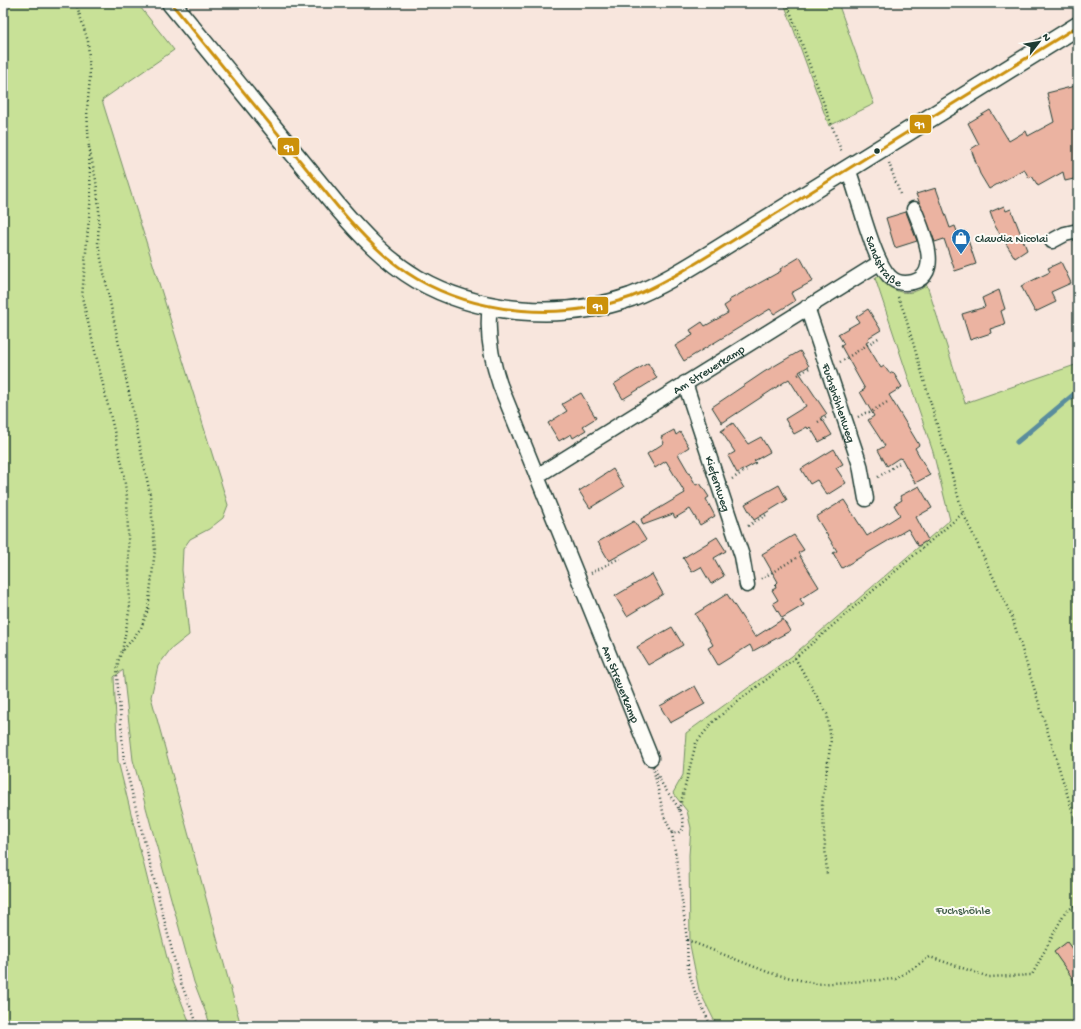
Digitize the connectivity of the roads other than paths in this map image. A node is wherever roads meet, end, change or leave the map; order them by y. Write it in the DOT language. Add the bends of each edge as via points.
graph roads {
  1 [pos="171,3"];
  2 [pos="1078,26"];
  3 [pos="848,169"];
  4 [pos="914,209"];
  5 [pos="1078,231"];
  6 [pos="1052,241"];
  7 [pos="879,263"];
  8 [pos="490,306"];
  9 [pos="807,307"];
  10 [pos="685,383"];
  11 [pos="537,476"];
  12 [pos="865,492"];
  13 [pos="747,585"];
  14 [pos="651,758"];
  1 -- 8 [label="street" via="361,234 417,279 443,291"];
  2 -- 3 [label="street"];
  3 -- 7 [label="street, Sandstraße"];
  3 -- 8 [label="street" via="680,273 630,297 586,308 561,311 530,311"];
  4 -- 7 [label="street, Sandstraße" via="929,255 928,268 916,281 900,282 890,278"];
  5 -- 6 [label="street"];
  7 -- 9 [label="street, Am Streuerkamp"];
  8 -- 11 [label="street, Am Streuerkamp" via="488,323 491,360"];
  9 -- 10 [label="street, Am Streuerkamp"];
  9 -- 12 [label="street, Fuchshöhlenweg" via="860,465"];
  10 -- 11 [label="street, Am Streuerkamp"];
  10 -- 13 [label="street, Kiefernweg" via="742,556"];
  11 -- 14 [label="street, Am Streuerkamp"];
}
